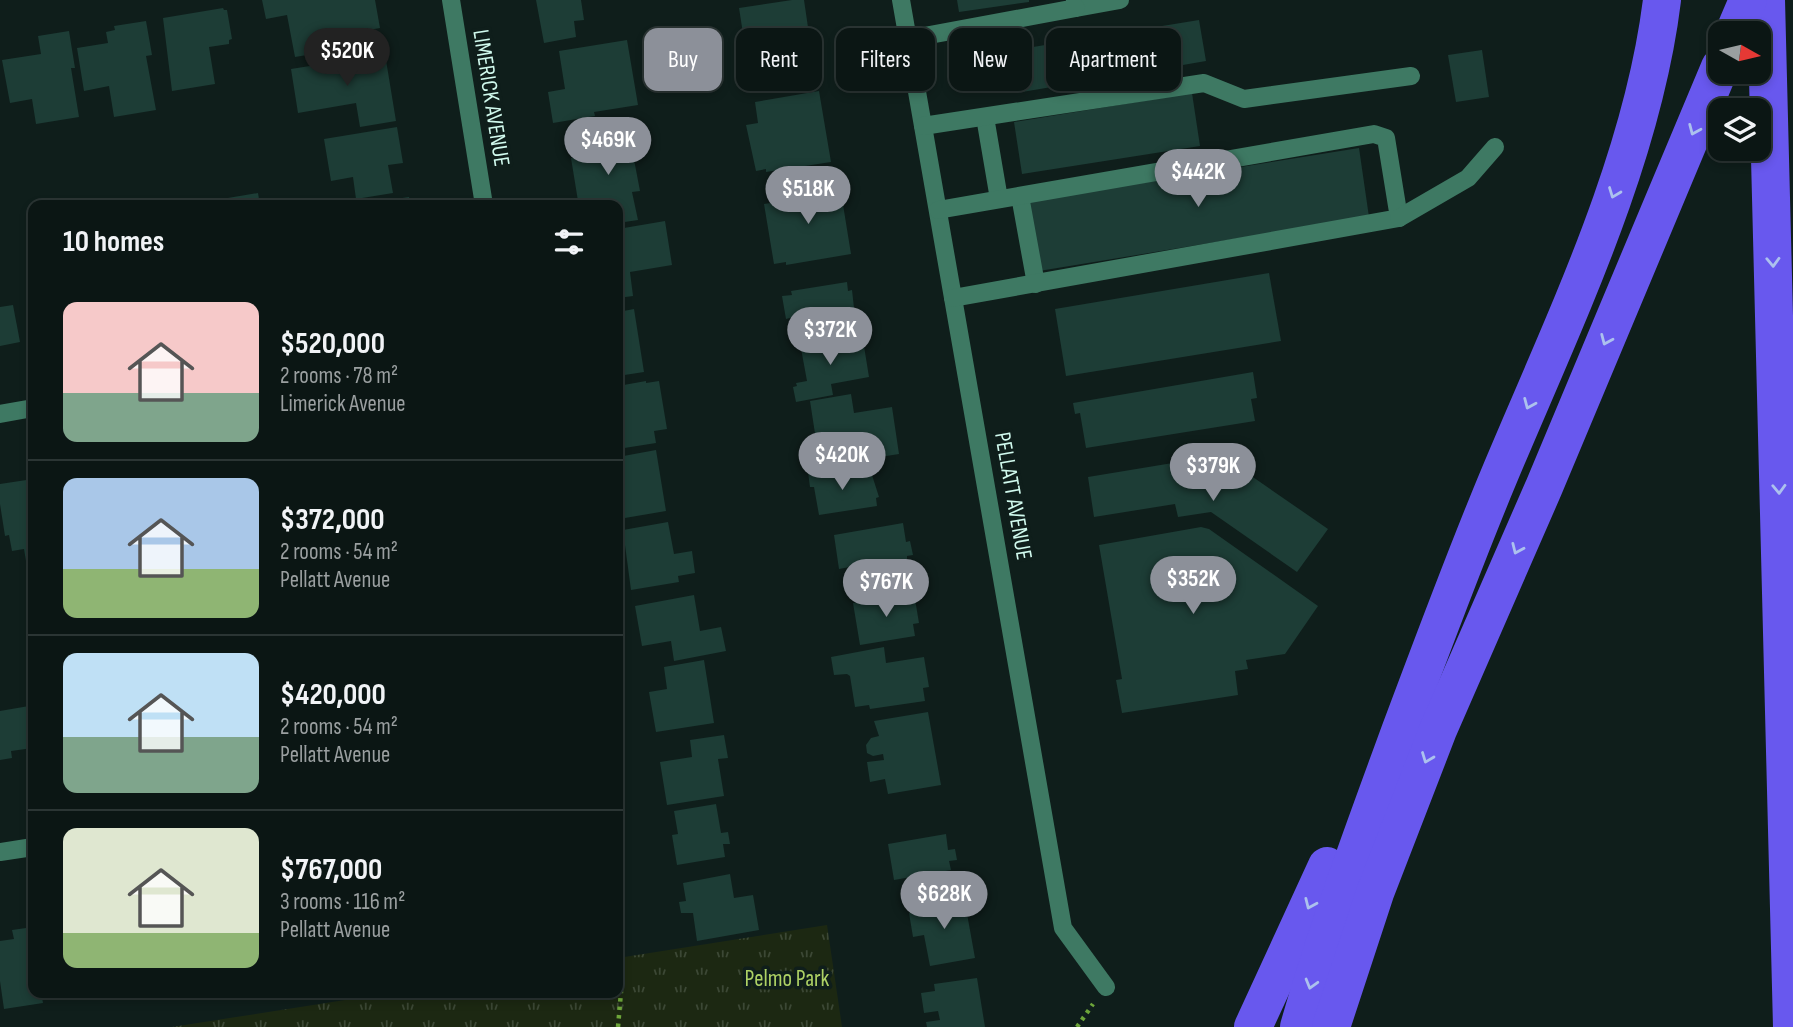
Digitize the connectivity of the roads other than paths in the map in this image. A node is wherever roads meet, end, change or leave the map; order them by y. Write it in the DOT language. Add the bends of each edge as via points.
graph roads {
  1 [pos="451,0"];
  2 [pos="901,0"];
  3 [pos="1120,0"];
  4 [pos="1662,0"];
  5 [pos="1748,0"];
  6 [pos="1766,0"];
  7 [pos="1076,4"];
  8 [pos="1739,21"];
  9 [pos="906,28"];
  10 [pos="935,33"];
  11 [pos="1411,76"];
  12 [pos="1713,84"];
  13 [pos="917,91"];
  14 [pos="985,117"];
  15 [pos="923,126"];
  16 [pos="1495,147"];
  17 [pos="1020,196"];
  18 [pos="999,199"];
  19 [pos="483,200"];
  20 [pos="938,210"];
  21 [pos="1399,219"];
  22 [pos="1036,284"];
  23 [pos="953,298"];
  24 [pos="28,409"];
  25 [pos="0,414"];
  26 [pos="1442,620"];
  27 [pos="28,848"];
  28 [pos="0,852"];
  29 [pos="1106,986"];
  30 [pos="1253,1027"];
  31 [pos="1298,1027"];
  32 [pos="1331,1027"];
  33 [pos="1792,1027"];
  1 -- 19 [label="street, LIMERICK AVENUE"];
  2 -- 9 [label="street, PELLATT AVENUE"];
  3 -- 7 [label="street"];
  4 -- 26 [label="highway, one-way" via="1651,65 1623,169"];
  5 -- 8 [label="highway"];
  6 -- 33 [label="highway, one-way"];
  7 -- 10 [label="street"];
  11 -- 14 [label="street" via="1244,99 1204,83"];
  12 -- 32 [label="highway, one-way" via="1437,730 1375,893"];
  13 -- 15 [label="street, PELLATT AVENUE"];
  14 -- 15 [label="street"];
  14 -- 18 [label="street"];
  15 -- 20 [label="street, PELLATT AVENUE"];
  16 -- 21 [label="street" via="1468,178"];
  17 -- 18 [label="street"];
  17 -- 21 [label="street" via="1374,134 1386,138"];
  17 -- 22 [label="street"];
  18 -- 20 [label="street"];
  20 -- 23 [label="street, PELLATT AVENUE"];
  21 -- 22 [label="street"];
  22 -- 23 [label="street"];
  23 -- 29 [label="street, PELLATT AVENUE" via="1063,928"];
  24 -- 25 [label="street"];
  26 -- 30 [label="highway, one-way"];
  26 -- 31 [label="highway, one-way" via="1346,880"];
  27 -- 28 [label="street"];
}
